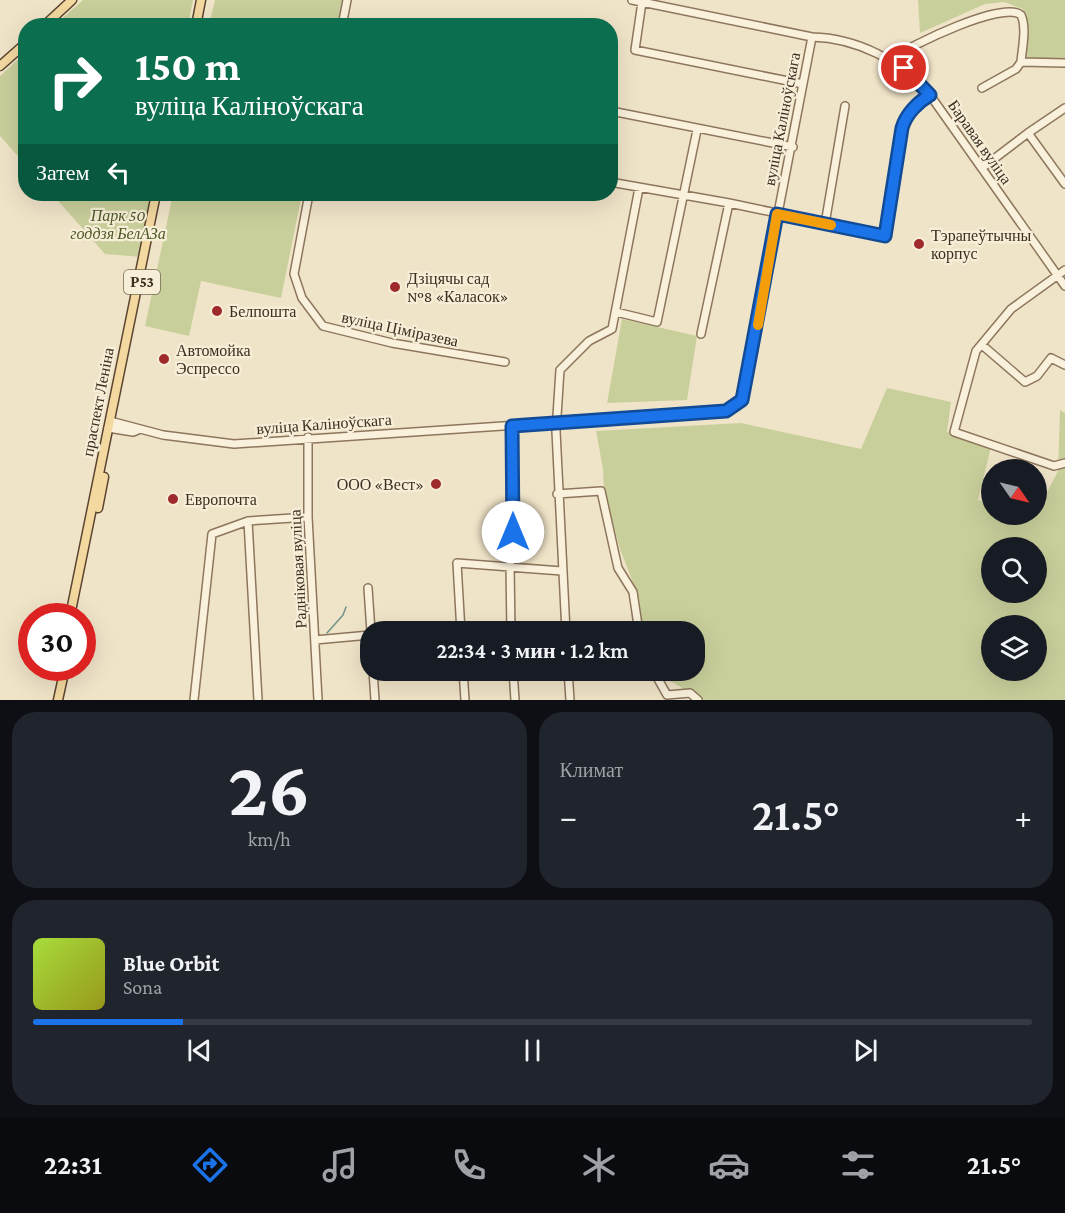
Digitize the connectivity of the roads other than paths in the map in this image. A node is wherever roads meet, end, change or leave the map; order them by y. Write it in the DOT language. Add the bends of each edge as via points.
graph roads {
  1 [pos="72,0"];
  2 [pos="196,0"];
  3 [pos="201,0"];
  4 [pos="347,0"];
  5 [pos="632,0"];
  6 [pos="642,2"];
  7 [pos="992,5"];
  8 [pos="966,14"];
  9 [pos="53,18"];
  10 [pos="193,18"];
  11 [pos="198,18"];
  12 [pos="344,18"];
  13 [pos="812,38"];
  14 [pos="18,49"];
  15 [pos="891,59"];
  16 [pos="1,62"];
  17 [pos="1021,62"];
  18 [pos="1065,63"];
  19 [pos="802,84"];
  20 [pos="982,88"];
  21 [pos="930,95"];
  22 [pos="846,106"];
  23 [pos="1065,108"];
  24 [pos="618,112"];
  25 [pos="697,130"];
  26 [pos="1028,133"];
  27 [pos="793,147"];
  28 [pos="982,168"];
  29 [pos="1062,176"];
  30 [pos="618,184"];
  31 [pos="1065,184"];
  32 [pos="639,188"];
  33 [pos="684,195"];
  34 [pos="157,201"];
  35 [pos="308,201"];
  36 [pos="729,203"];
  37 [pos="777,214"];
  38 [pos="825,224"];
  39 [pos="1065,270"];
  40 [pos="1057,275"];
  41 [pos="1065,286"];
  42 [pos="616,312"];
  43 [pos="701,334"];
  44 [pos="982,345"];
  45 [pos="505,362"];
  46 [pos="1065,365"];
  47 [pos="555,421"];
  48 [pos="112,425"];
  49 [pos="512,426"];
  50 [pos="308,437"];
  51 [pos="1065,463"];
  52 [pos="557,494"];
  53 [pos="308,517"];
  54 [pos="248,521"];
  55 [pos="508,551"];
  56 [pos="510,565"];
  57 [pos="562,571"];
  58 [pos="368,588"];
  59 [pos="73,603"];
  60 [pos="78,603"];
  61 [pos="370,621"];
  62 [pos="461,621"];
  63 [pos="511,621"];
  64 [pos="565,621"];
  65 [pos="637,621"];
  66 [pos="360,634"];
  67 [pos="315,640"];
  68 [pos="57,681"];
  69 [pos="62,681"];
  70 [pos="374,681"];
  71 [pos="464,681"];
  72 [pos="514,681"];
  73 [pos="569,681"];
  74 [pos="659,681"];
  75 [pos="53,700"];
  76 [pos="58,700"];
  77 [pos="194,700"];
  78 [pos="258,700"];
  79 [pos="318,700"];
  80 [pos="375,700"];
  81 [pos="465,700"];
  82 [pos="515,700"];
  83 [pos="570,700"];
  84 [pos="698,700"];
  1 -- 9 [label="main road"];
  2 -- 10 [label="main road"];
  3 -- 11 [label="main road"];
  4 -- 12 [label="street"];
  5 -- 6 [label="street, Баравая вуліца"];
  6 -- 13 [label="street, Баравая вуліца"];
  6 -- 19 [label="street" via="635,50"];
  7 -- 17 [label="street" via="1012,6 1021,14"];
  8 -- 15 [label="street" via="932,30"];
  13 -- 15 [label="street, Баравая вуліца" via="824,38"];
  13 -- 19 [label="street, вуліца Каліноўскага"];
  14 -- 16 [label="main road"];
  15 -- 21 [label="street, Баравая вуліца" via="916,77"];
  17 -- 18 [label="street"];
  17 -- 20 [label="street" via="1016,69"];
  19 -- 27 [label="street, вуліца Каліноўскага"];
  21 -- 28 [label="street, Баравая вуліца"];
  21 -- 38 [label="street" via="904,120 885,236"];
  22 -- 38 [label="street"];
  23 -- 26 [label="street"];
  24 -- 25 [label="street"];
  25 -- 27 [label="street"];
  25 -- 33 [label="street"];
  26 -- 28 [label="street"];
  26 -- 29 [label="street"];
  27 -- 37 [label="street, вуліца Каліноўскага"];
  28 -- 40 [label="street, Баравая вуліца"];
  29 -- 31 [label="street"];
  30 -- 32 [label="street"];
  32 -- 33 [label="street"];
  32 -- 42 [label="street"];
  33 -- 36 [label="street"];
  33 -- 42 [label="street" via="657,322"];
  34 -- 48 [label="main road, праспект Леніна / Р53"];
  35 -- 45 [label="street, вуліца Ціміразева" via="294,274 302,298 323,326 392,343"];
  36 -- 37 [label="street"];
  36 -- 43 [label="street"];
  37 -- 38 [label="street"];
  37 -- 47 [label="street, вуліца Каліноўскага" via="742,400 735,407 726,411"];
  39 -- 40 [label="street"];
  40 -- 41 [label="street, Баравая вуліца"];
  40 -- 44 [label="street" via="1011,309"];
  42 -- 47 [label="street" via="612,329 589,341 560,370"];
  44 -- 46 [label="street" via="1025,382 1037,376 1051,358"];
  44 -- 51 [label="street" via="970,367 954,432 1054,466"];
  47 -- 49 [label="street, вуліца Каліноўскага"];
  47 -- 52 [label="street"];
  48 -- 50 [label="street, вуліца Каліноўскага" via="221,444"];
  48 -- 59 [label="main road, праспект Леніна / Р53"];
  48 -- 60 [label="main road, праспект Леніна / Р53"];
  49 -- 50 [label="street, вуліца Каліноўскага"];
  49 -- 55 [label="street" via="513,532"];
  50 -- 53 [label="street, Радніковая вуліца"];
  52 -- 57 [label="street"];
  52 -- 65 [label="street" via="601,491 618,568 633,592"];
  53 -- 54 [label="street"];
  53 -- 67 [label="street, Радніковая вуліца"];
  54 -- 77 [label="street" via="212,534"];
  54 -- 78 [label="street"];
  56 -- 57 [label="street"];
  56 -- 62 [label="street" via="458,562"];
  56 -- 63 [label="street"];
  57 -- 64 [label="street"];
  58 -- 61 [label="street"];
  66 -- 67 [label="street"];
  67 -- 79 [label="street, Радніковая вуліца"];
  68 -- 75 [label="main road"];
  69 -- 76 [label="main road"];
  70 -- 80 [label="street"];
  71 -- 81 [label="street"];
  72 -- 82 [label="street"];
  73 -- 83 [label="street"];
  74 -- 84 [label="street" via="667,695 690,693"];
}
